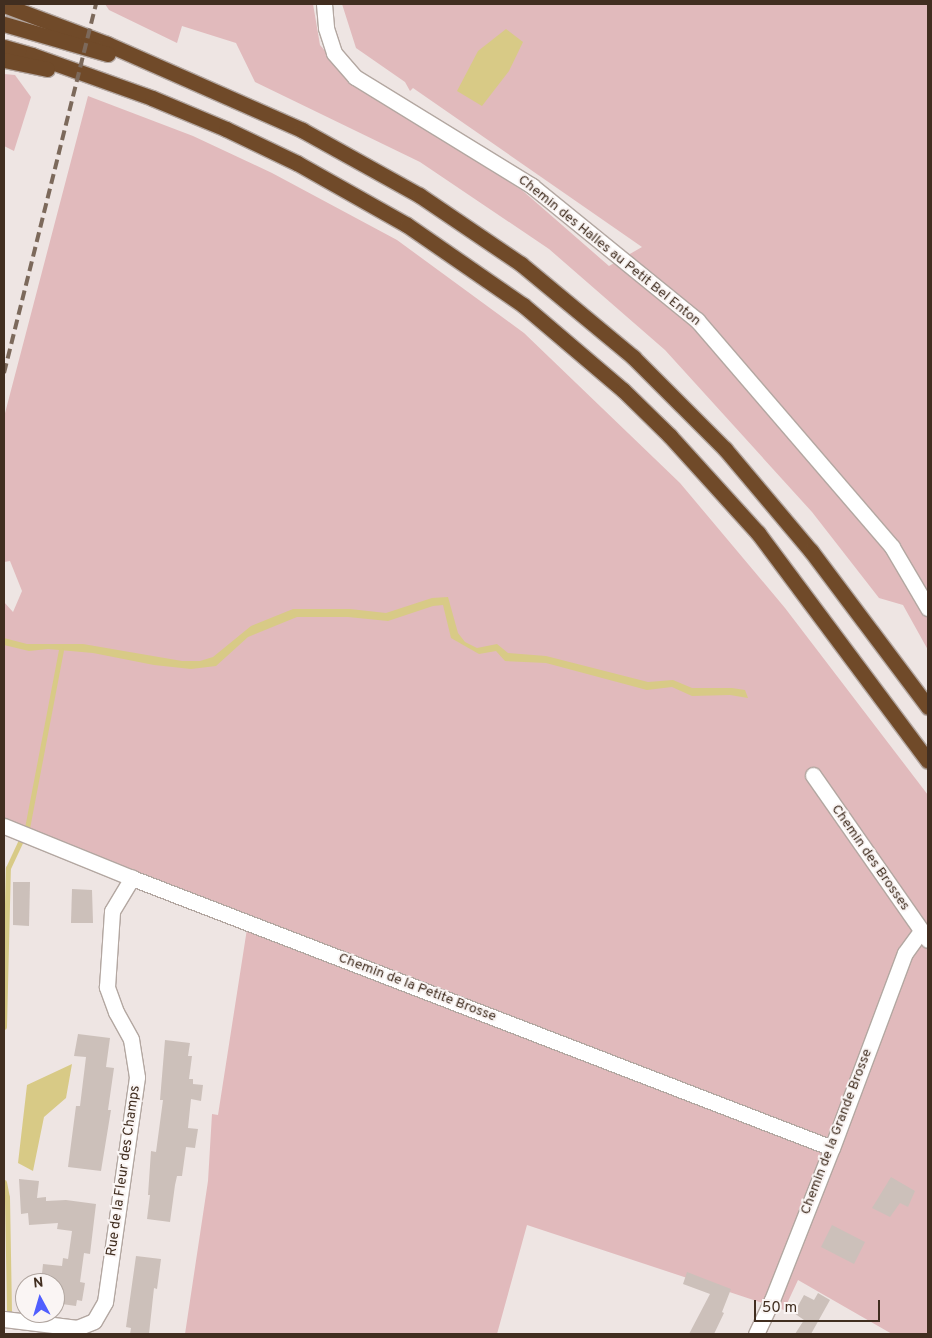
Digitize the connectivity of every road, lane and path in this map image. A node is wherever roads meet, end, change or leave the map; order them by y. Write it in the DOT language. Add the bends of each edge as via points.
graph roads {
  1 [pos="324,4"];
  2 [pos="4,5"];
  3 [pos="4,24"];
  4 [pos="4,47"];
  5 [pos="4,60"];
  6 [pos="191,80"];
  7 [pos="152,98"];
  8 [pos="928,608"];
  9 [pos="928,707"];
  10 [pos="928,762"];
  11 [pos="813,775"];
  12 [pos="4,826"];
  13 [pos="132,878"];
  14 [pos="925,936"];
  15 [pos="832,1148"];
  16 [pos="4,1319"];
  17 [pos="756,1334"];
  1 -- 8 [label="street, Chemin des Halles au Petit Bel Enton" via="326,28 334,53 355,77 532,186 697,320 892,547"];
  2 -- 6 [label="highway"];
  3 -- 6 [label="highway"];
  4 -- 7 [label="highway"];
  5 -- 7 [label="highway"];
  6 -- 9 [label="highway" via="302,130 419,195 521,264 633,357 769,499 871,628"];
  7 -- 10 [label="highway" via="296,163 399,220 523,305 574,347 670,436 758,533"];
  11 -- 14 [label="street, Chemin des Brosses"];
  12 -- 13 [label="street, Chemin de la Petite Brosse"];
  13 -- 15 [label="street, Chemin de la Petite Brosse"];
  13 -- 16 [label="street, Rue de la Fleur des Champs" via="112,911 107,987 131,1039 137,1077 105,1302 94,1321 77,1328"];
  14 -- 15 [label="street, Chemin de la Grande Brosse" via="905,953"];
  15 -- 17 [label="street, Chemin de la Grande Brosse"];
}
